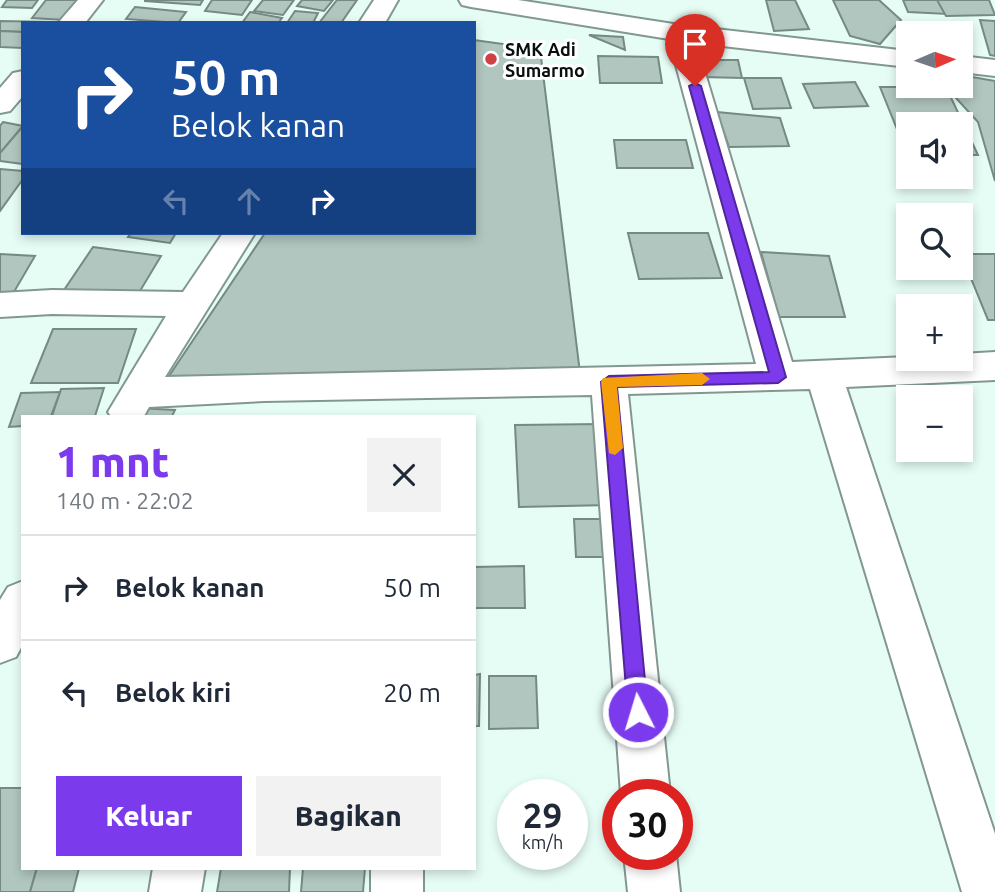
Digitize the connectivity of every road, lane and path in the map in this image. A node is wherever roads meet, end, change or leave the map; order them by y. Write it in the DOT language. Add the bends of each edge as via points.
graph roads {
  1 [pos="91,0"];
  2 [pos="386,0"];
  3 [pos="471,0"];
  4 [pos="73,21"];
  5 [pos="373,21"];
  6 [pos="680,33"];
  7 [pos="896,58"];
  8 [pos="973,65"];
  9 [pos="995,68"];
  10 [pos="21,81"];
  11 [pos="0,105"];
  12 [pos="238,235"];
  13 [pos="194,304"];
  14 [pos="0,305"];
  15 [pos="995,366"];
  16 [pos="824,375"];
  17 [pos="778,377"];
  18 [pos="609,382"];
  19 [pos="423,401"];
  20 [pos="262,402"];
  21 [pos="131,405"];
  22 [pos="21,605"];
  23 [pos="0,642"];
  24 [pos="644,779"];
  25 [pos="179,870"];
  26 [pos="397,870"];
  27 [pos="652,870"];
  28 [pos="175,892"];
  29 [pos="397,892"];
  30 [pos="654,892"];
  31 [pos="988,892"];
  1 -- 4 [label="street"];
  2 -- 5 [label="street"];
  3 -- 6 [label="street"];
  6 -- 7 [label="street"];
  6 -- 17 [label="street"];
  8 -- 9 [label="street"];
  10 -- 11 [label="street"];
  12 -- 13 [label="street"];
  13 -- 14 [label="street"];
  13 -- 21 [label="street"];
  15 -- 16 [label="street"];
  16 -- 17 [label="street"];
  16 -- 31 [label="street"];
  17 -- 18 [label="street"];
  18 -- 19 [label="street"];
  18 -- 24 [label="street"];
  19 -- 20 [label="street"];
  20 -- 21 [label="street"];
  22 -- 23 [label="street"];
  25 -- 28 [label="street"];
  26 -- 29 [label="street"];
  27 -- 30 [label="street"];
}
